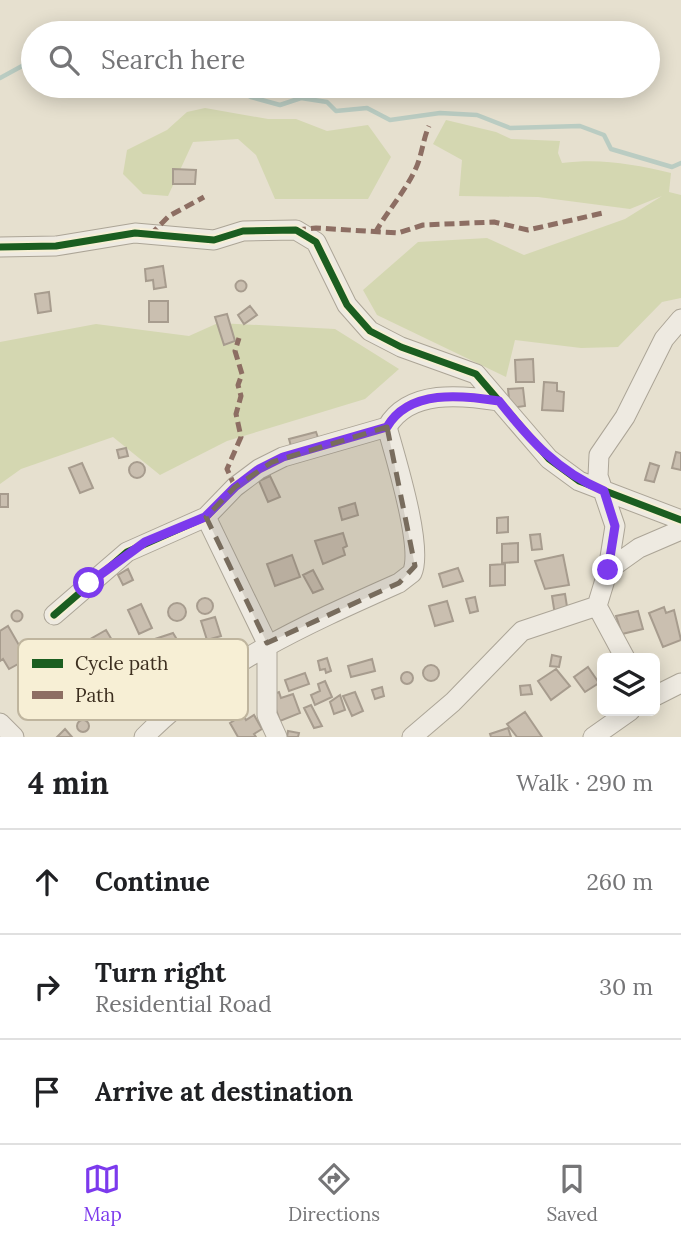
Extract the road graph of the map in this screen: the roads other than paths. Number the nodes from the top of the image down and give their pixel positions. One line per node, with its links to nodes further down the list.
1 (0, 247): 3 (street)
2 (681, 319): 5 (street)
3 (499, 401): 4 (street); 5 (street)
4 (387, 427): 6 (street); 12 (street)
5 (604, 491): 7 (street); 9 (street)
6 (205, 517): 11 (street); 12 (street)
7 (681, 520)
8 (681, 530): 9 (street)
9 (608, 570): 10 (street)
10 (597, 606): 13 (street); 23 (street)
11 (54, 615)
12 (267, 643): 14 (street); 22 (street)
13 (622, 653)
14 (248, 656)
15 (681, 683): 16 (street)
16 (660, 694)
17 (623, 716): 24 (street)
18 (163, 720): 21 (street)
19 (0, 723): 20 (street)
20 (14, 737)
21 (144, 737)
22 (276, 737)
23 (412, 737)
24 (593, 737)

